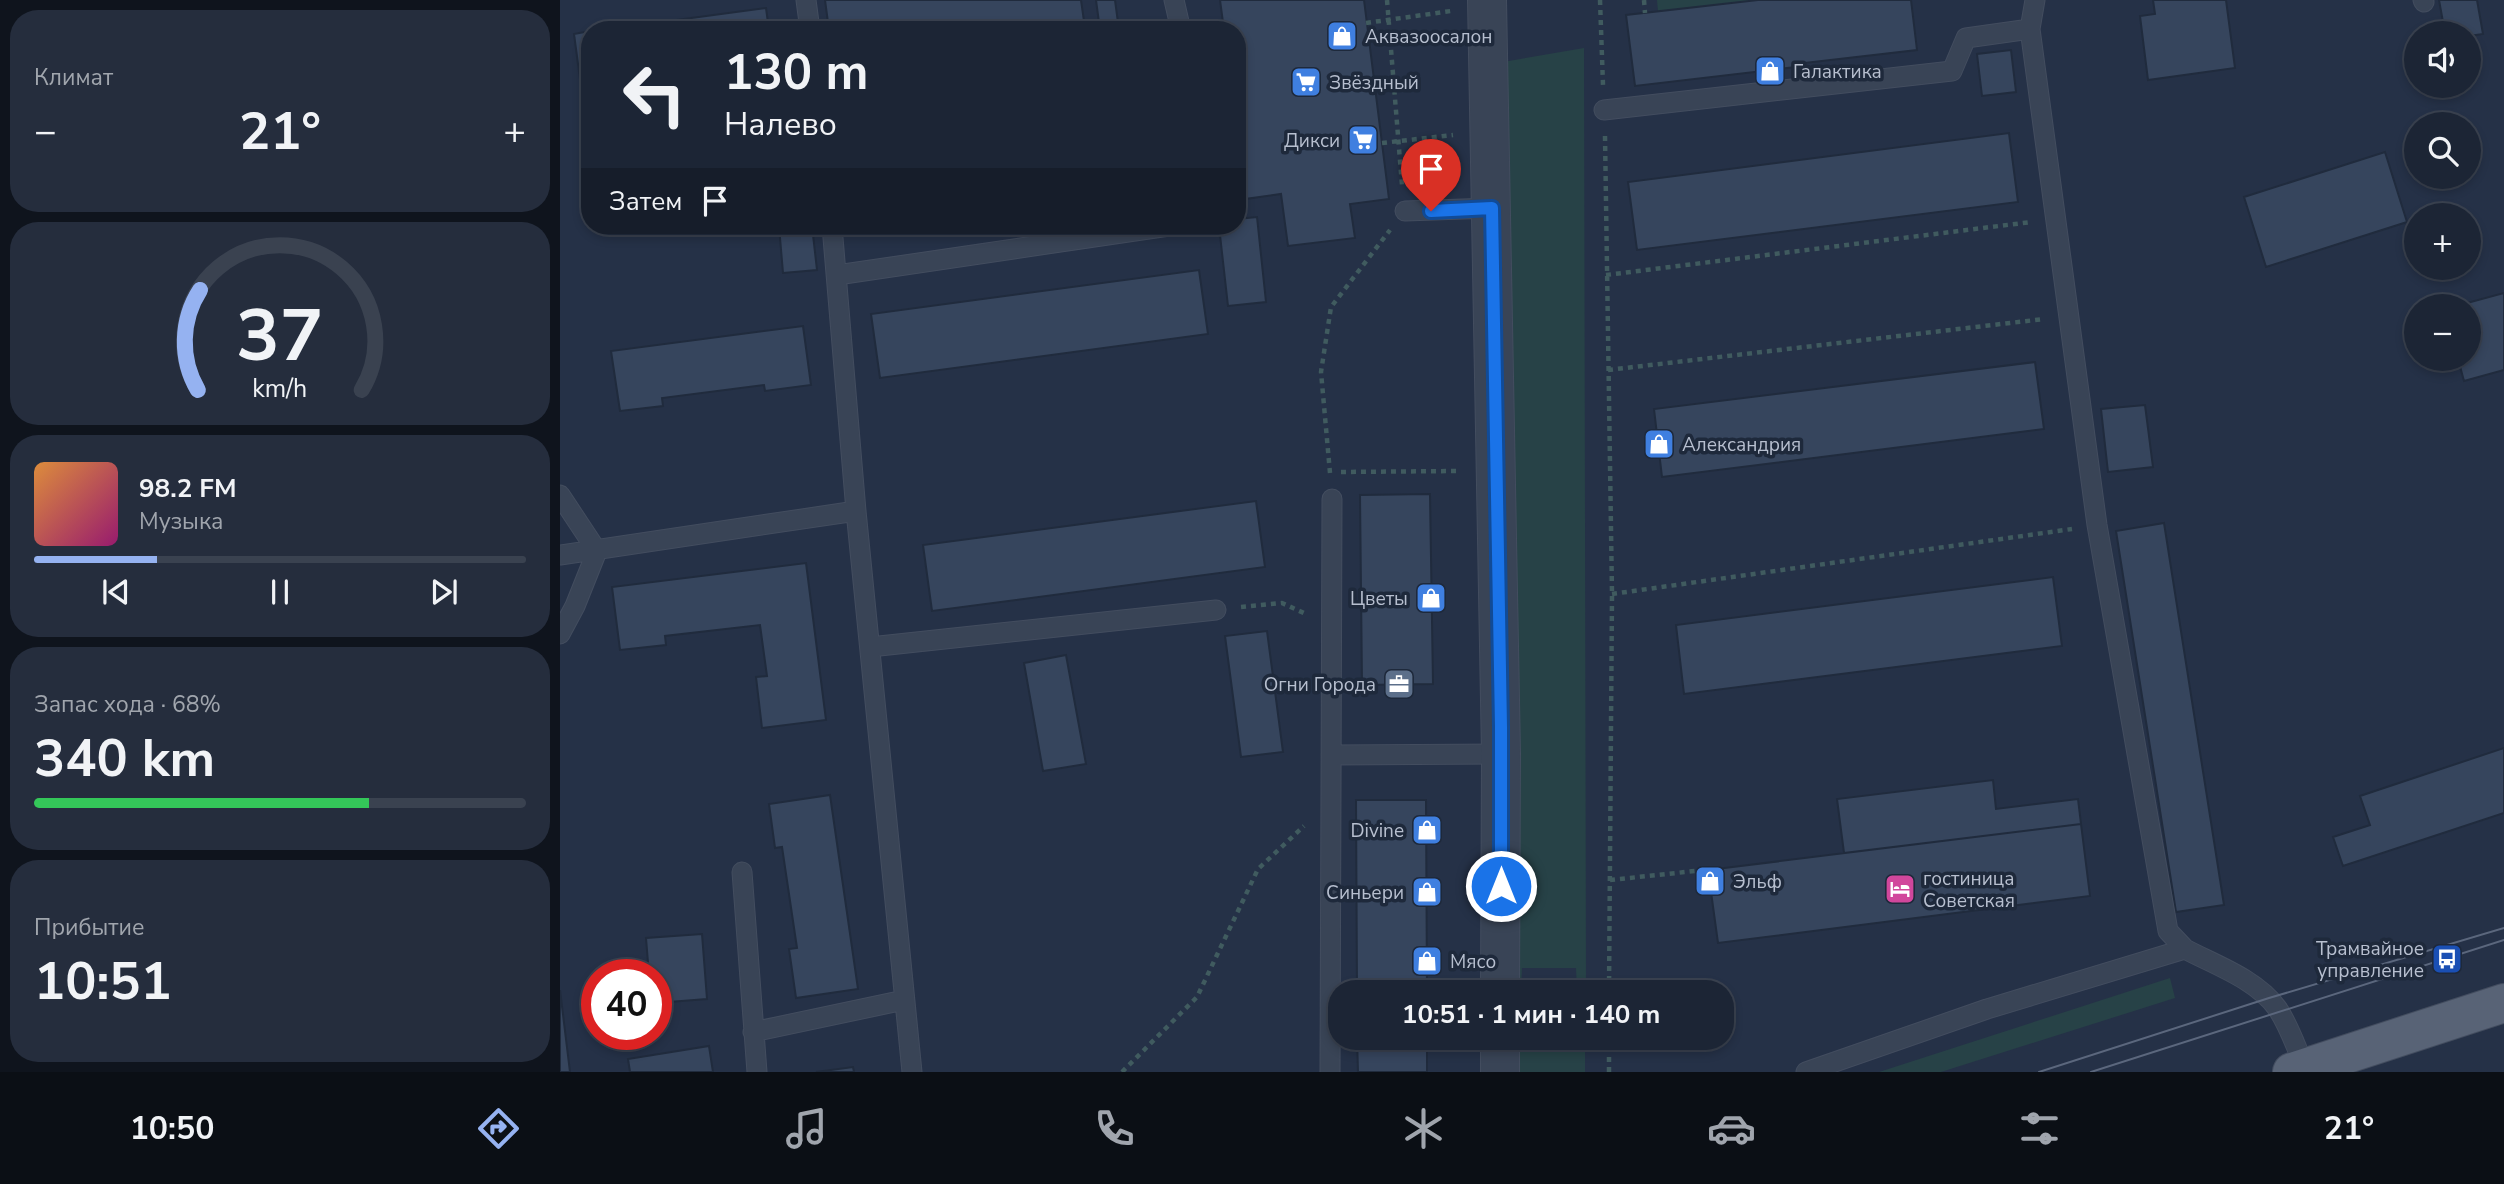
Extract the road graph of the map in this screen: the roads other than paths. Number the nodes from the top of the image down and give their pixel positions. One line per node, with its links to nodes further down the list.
1 (806, 0): 5 (lane)
2 (1174, 0): 6 (lane)
3 (2035, 0): 7 (lane)
4 (1469, 6): 9 (street)
5 (809, 21)
6 (1179, 21)
7 (2030, 29): 8 (lane); 25 (lane)
8 (1604, 110)
9 (1492, 208): 10 (lane); 22 (street)
10 (1405, 211)
11 (833, 235): 13 (lane)
12 (1108, 235): 13 (lane)
13 (837, 275): 16 (lane)
14 (560, 495): 17 (lane)
15 (1332, 499): 23 (lane)
16 (856, 511): 17 (lane); 21 (lane)
17 (597, 551): 18 (lane); 20 (lane)
18 (560, 555)
19 (1216, 610): 21 (lane)
20 (560, 634)
21 (870, 647): 27 (lane)
22 (1501, 754): 23 (lane); 26 (street)
23 (1331, 755): 34 (lane)
24 (742, 872): 29 (lane)
25 (2185, 949): 31 (lane); 36 (lane)
26 (1500, 980)
27 (904, 1000): 29 (lane); 33 (lane)
28 (2504, 1003): 31 (main road)
29 (753, 1032): 32 (lane)
30 (1500, 1050): 35 (street)
31 (2298, 1070)
32 (757, 1072)
33 (912, 1072)
34 (1331, 1072)
35 (1500, 1072)
36 (1806, 1072)

